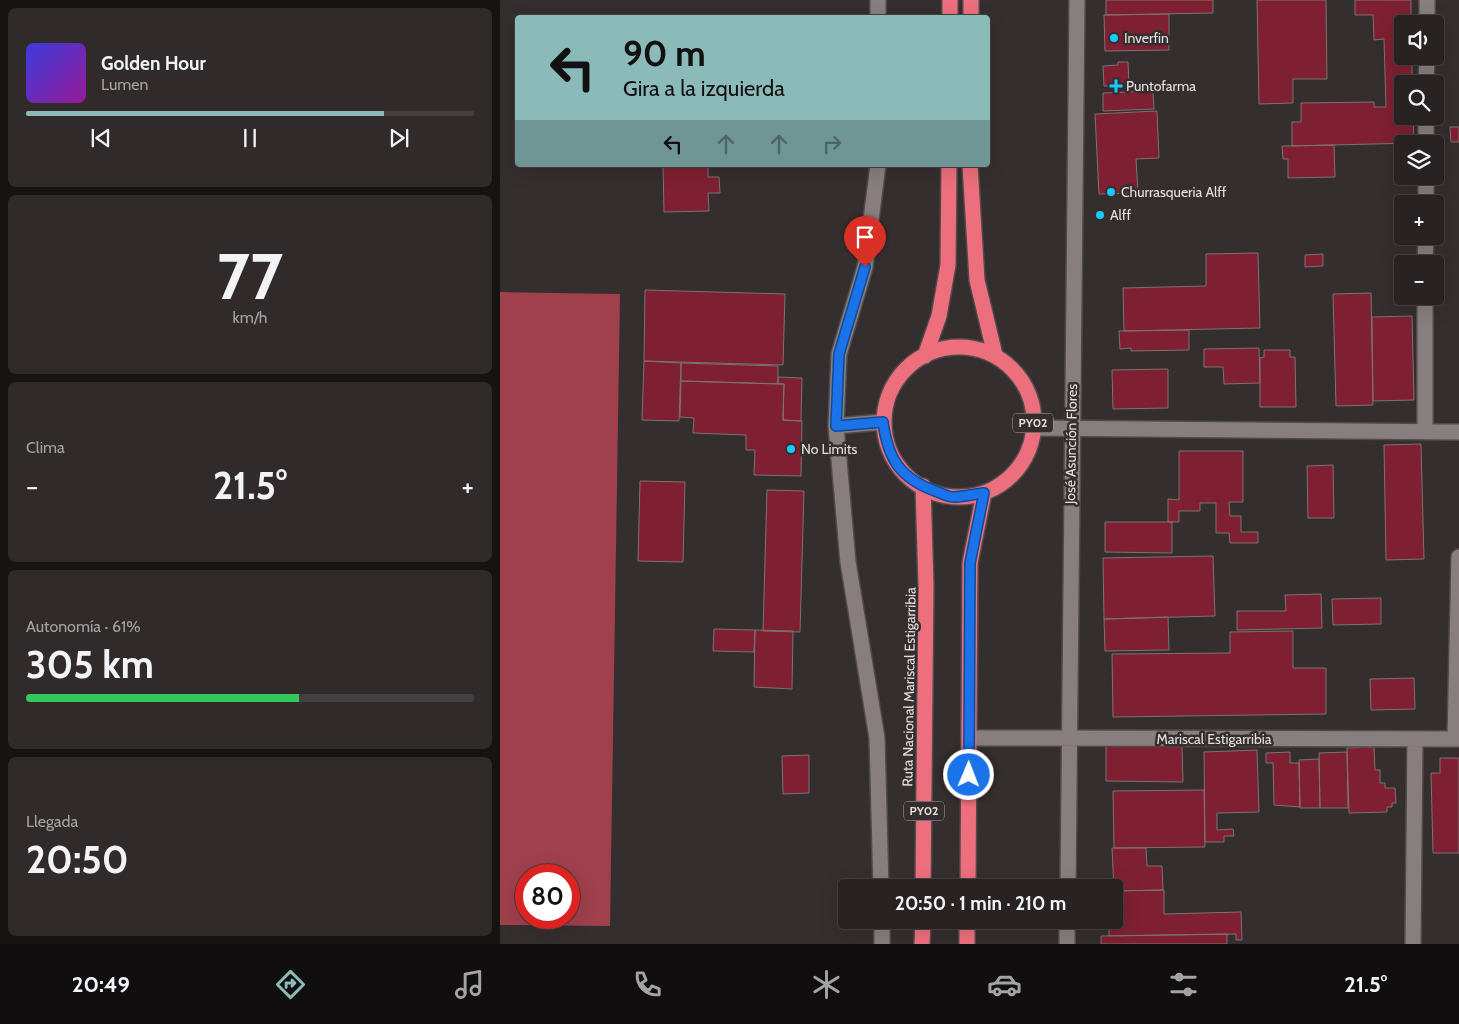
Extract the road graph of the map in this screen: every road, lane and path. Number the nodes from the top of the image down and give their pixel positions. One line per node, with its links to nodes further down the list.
1 (878, 0): 6 (street)
2 (950, 0): 7 (highway)
3 (971, 0): 8 (highway)
4 (1076, 0): 19 (street, José Asunción Flores)
5 (1427, 0): 9 (street)
6 (878, 15)
7 (950, 15)
8 (971, 15)
9 (1427, 15)
10 (878, 167): 17 (street)
11 (949, 167): 15 (highway)
12 (970, 167): 14 (highway)
13 (1425, 305): 20 (street)
14 (995, 355): 15 (highway, PY02); 18 (highway, PY02)
15 (925, 356): 16 (highway, PY02)
16 (883, 422): 17 (street); 22 (highway, PY02)
17 (836, 426): 29 (street)
18 (1034, 428): 19 (street); 23 (highway, PY02)
19 (1072, 428): 20 (street); 26 (street, José Asunción Flores)
20 (1424, 432): 21 (street)
21 (1459, 432)
22 (923, 486): 23 (highway, PY02); 30 (highway, Ruta Nacional Mariscal Estigarribia / PY02)
23 (984, 493): 25 (highway)
24 (1459, 557): 28 (street)
25 (970, 738): 26 (street, Mariscal Estigarribia); 31 (highway)
26 (1068, 739): 27 (street, Mariscal Estigarribia); 32 (street, José Asunción Flores)
27 (1415, 739): 28 (street, Mariscal Estigarribia); 41 (street)
28 (1457, 739)
29 (881, 879)
30 (923, 879)
31 (968, 879)
32 (1068, 879)
33 (882, 929): 37 (street)
34 (923, 929): 38 (highway)
35 (967, 929): 39 (highway)
36 (1067, 929): 40 (street)
37 (882, 944)
38 (922, 944)
39 (967, 944)
40 (1067, 944)
41 (1413, 944)

